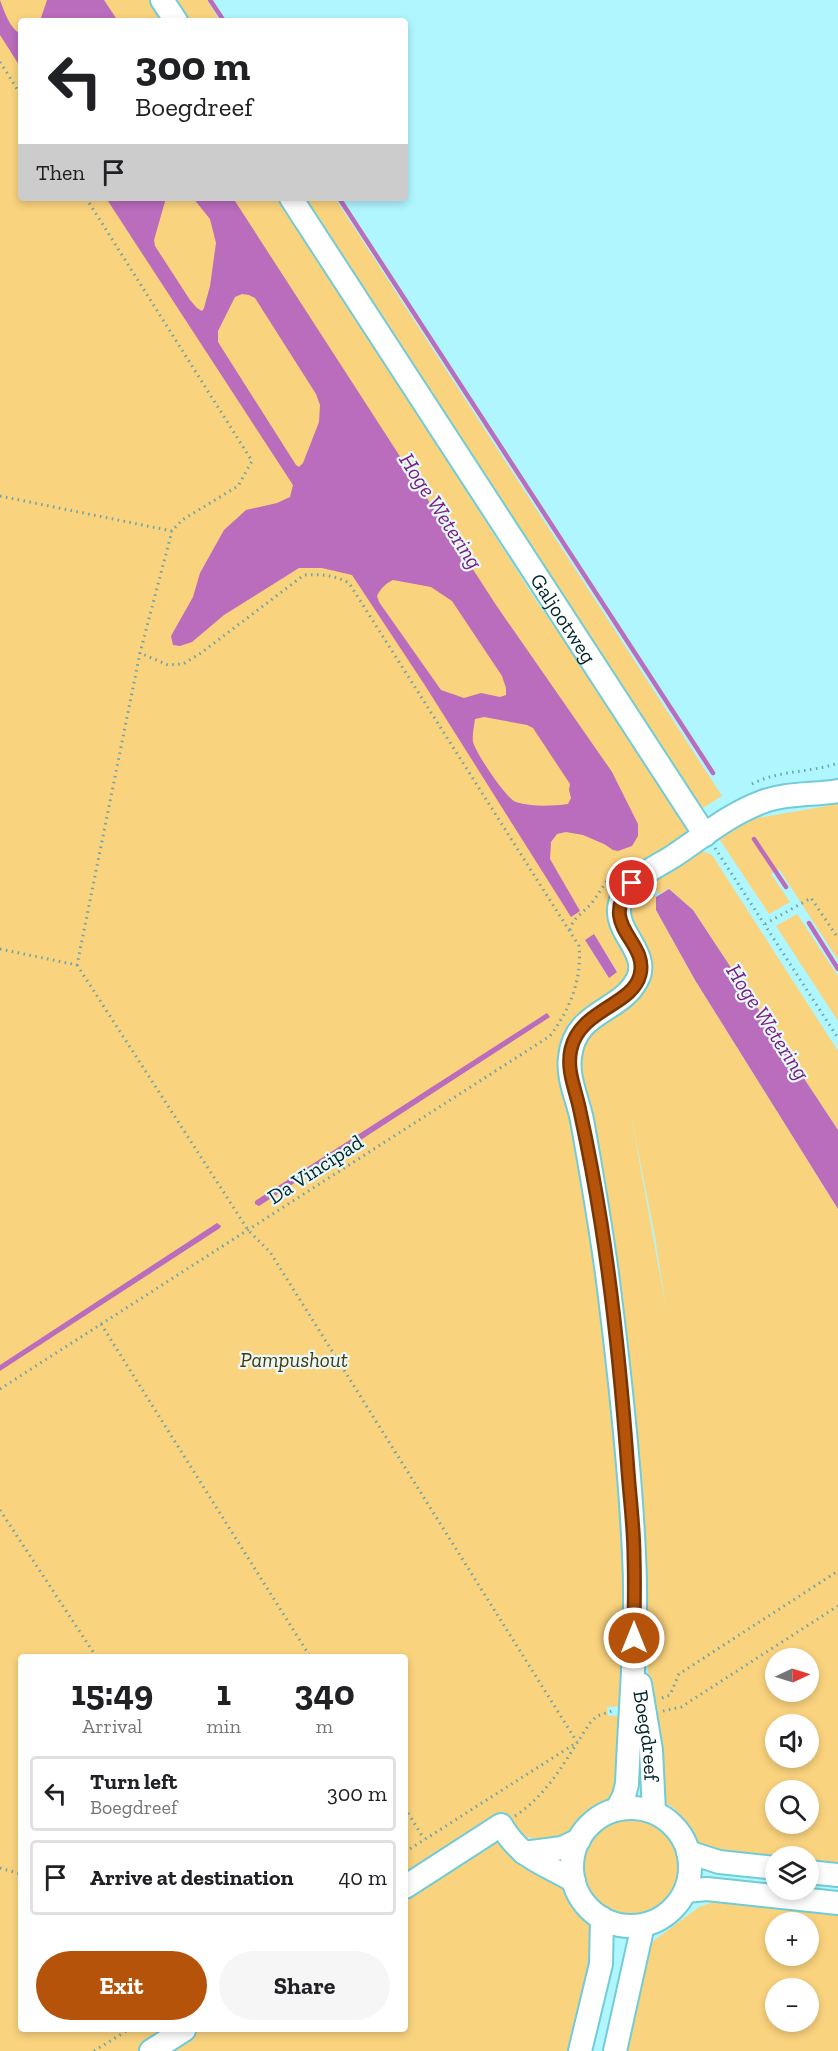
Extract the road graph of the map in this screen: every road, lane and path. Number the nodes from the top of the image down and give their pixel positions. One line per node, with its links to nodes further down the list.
1 (162, 0): 2 (street)
2 (174, 18)
3 (0, 62): 4 (path)
4 (18, 91)
5 (88, 201): 8 (path)
6 (293, 201): 11 (street, Galjootweg)
7 (0, 496): 8 (path)
8 (172, 531): 9 (path)
9 (140, 653): 15 (path); 17 (path, Da Vincipad)
10 (838, 791): 11 (street, Boegdreef)
11 (705, 834): 12 (path); 25 (street, Boegdreef)
12 (765, 924): 13 (path); 16 (path)
13 (838, 938)
14 (0, 949): 15 (path)
15 (77, 965): 17 (path)
16 (838, 1038)
17 (248, 1230): 18 (path, Da Vincipad); 26 (path)
18 (101, 1324): 19 (path, Da Vincipad); 24 (path)
19 (0, 1389)
20 (0, 1510): 23 (path)
21 (838, 1572): 25 (path)
22 (838, 1606): 25 (path)
23 (94, 1654)
24 (307, 1654)
25 (638, 1712): 26 (path); 27 (street, Boegdreef); 28 (street, Boegdreef)
26 (577, 1742): 30 (path); 31 (path)
27 (617, 1809): 28 (street); 32 (street)
28 (654, 1812): 34 (street)
29 (408, 1813): 31 (path)
30 (501, 1825): 35 (street); 42 (street)
31 (424, 1839): 33 (path)
32 (579, 1840): 35 (street); 41 (street)
33 (408, 1849)
34 (688, 1852): 36 (street); 43 (street)
35 (524, 1853): 41 (street)
36 (765, 1867)
37 (0, 1868): 38 (path)
38 (18, 1873)
39 (819, 1873): 40 (street)
40 (838, 1875)
41 (574, 1881): 45 (street)
42 (408, 1885)
43 (685, 1892): 44 (street); 46 (street)
44 (838, 1903)
45 (602, 1918): 46 (street); 51 (street)
46 (642, 1925): 52 (street)
47 (125, 2032): 49 (path)
48 (181, 2032): 50 (street)
49 (94, 2051)
50 (151, 2051)
51 (580, 2051)
52 (615, 2051)

